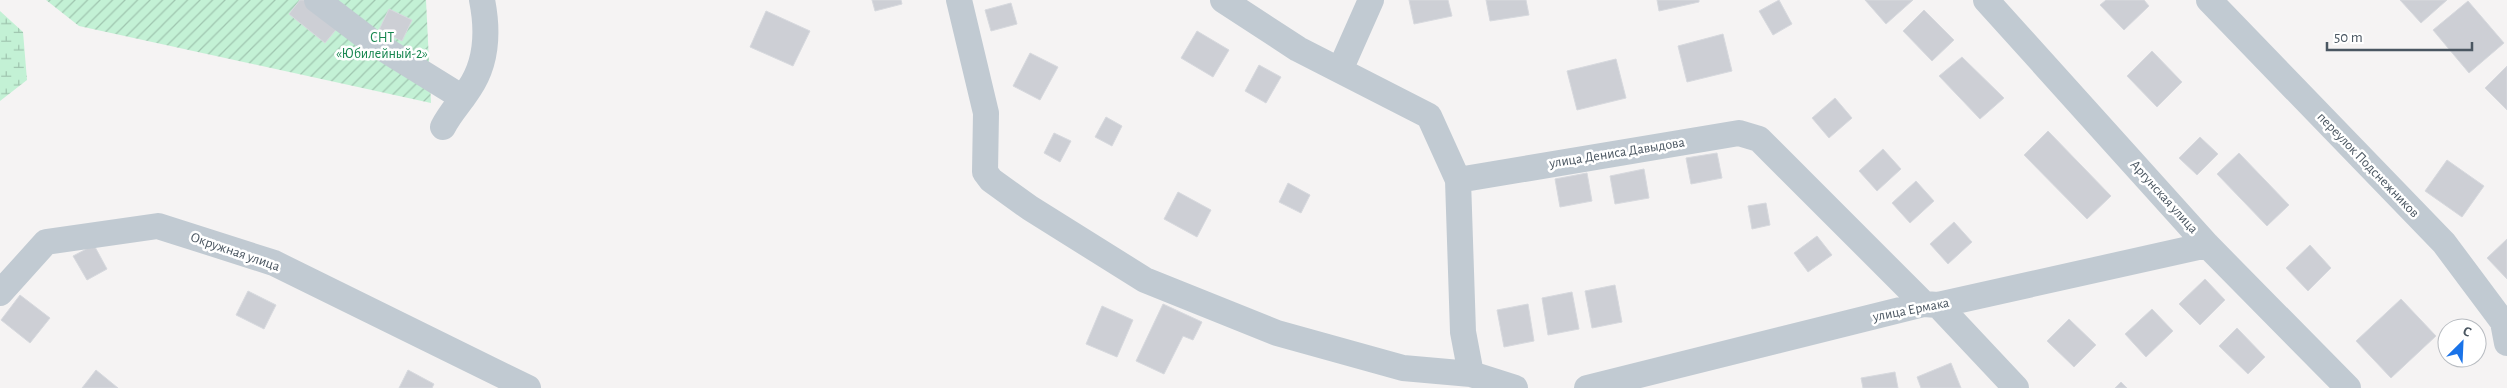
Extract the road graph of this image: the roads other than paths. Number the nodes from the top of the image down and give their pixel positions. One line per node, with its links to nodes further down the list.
1 (317, 0): 9 (street)
2 (482, 0): 9 (street)
3 (959, 0): 16 (street)
4 (1223, 0): 8 (street)
5 (1371, 0): 8 (street)
6 (1986, 0): 12 (street, Аргунская улица)
7 (2209, 0): 15 (street, переулок Подснежников)
8 (1340, 70): 11 (street)
9 (463, 98): 10 (street)
10 (443, 127)
11 (1458, 180): 14 (street, улица Дениса Давыдова); 16 (street)
12 (2207, 245): 14 (street, улица Ермака); 21 (street, Аргунская улица)
13 (0, 293): 17 (street, Окружная улица)
14 (1931, 305): 19 (street, улица Ермака); 20 (street, улица Дениса Давыдова)
15 (2507, 343)
16 (1471, 374): 18 (street)
17 (528, 388)
18 (1515, 388)
19 (1587, 388)
20 (2016, 388)
21 (2348, 388)

